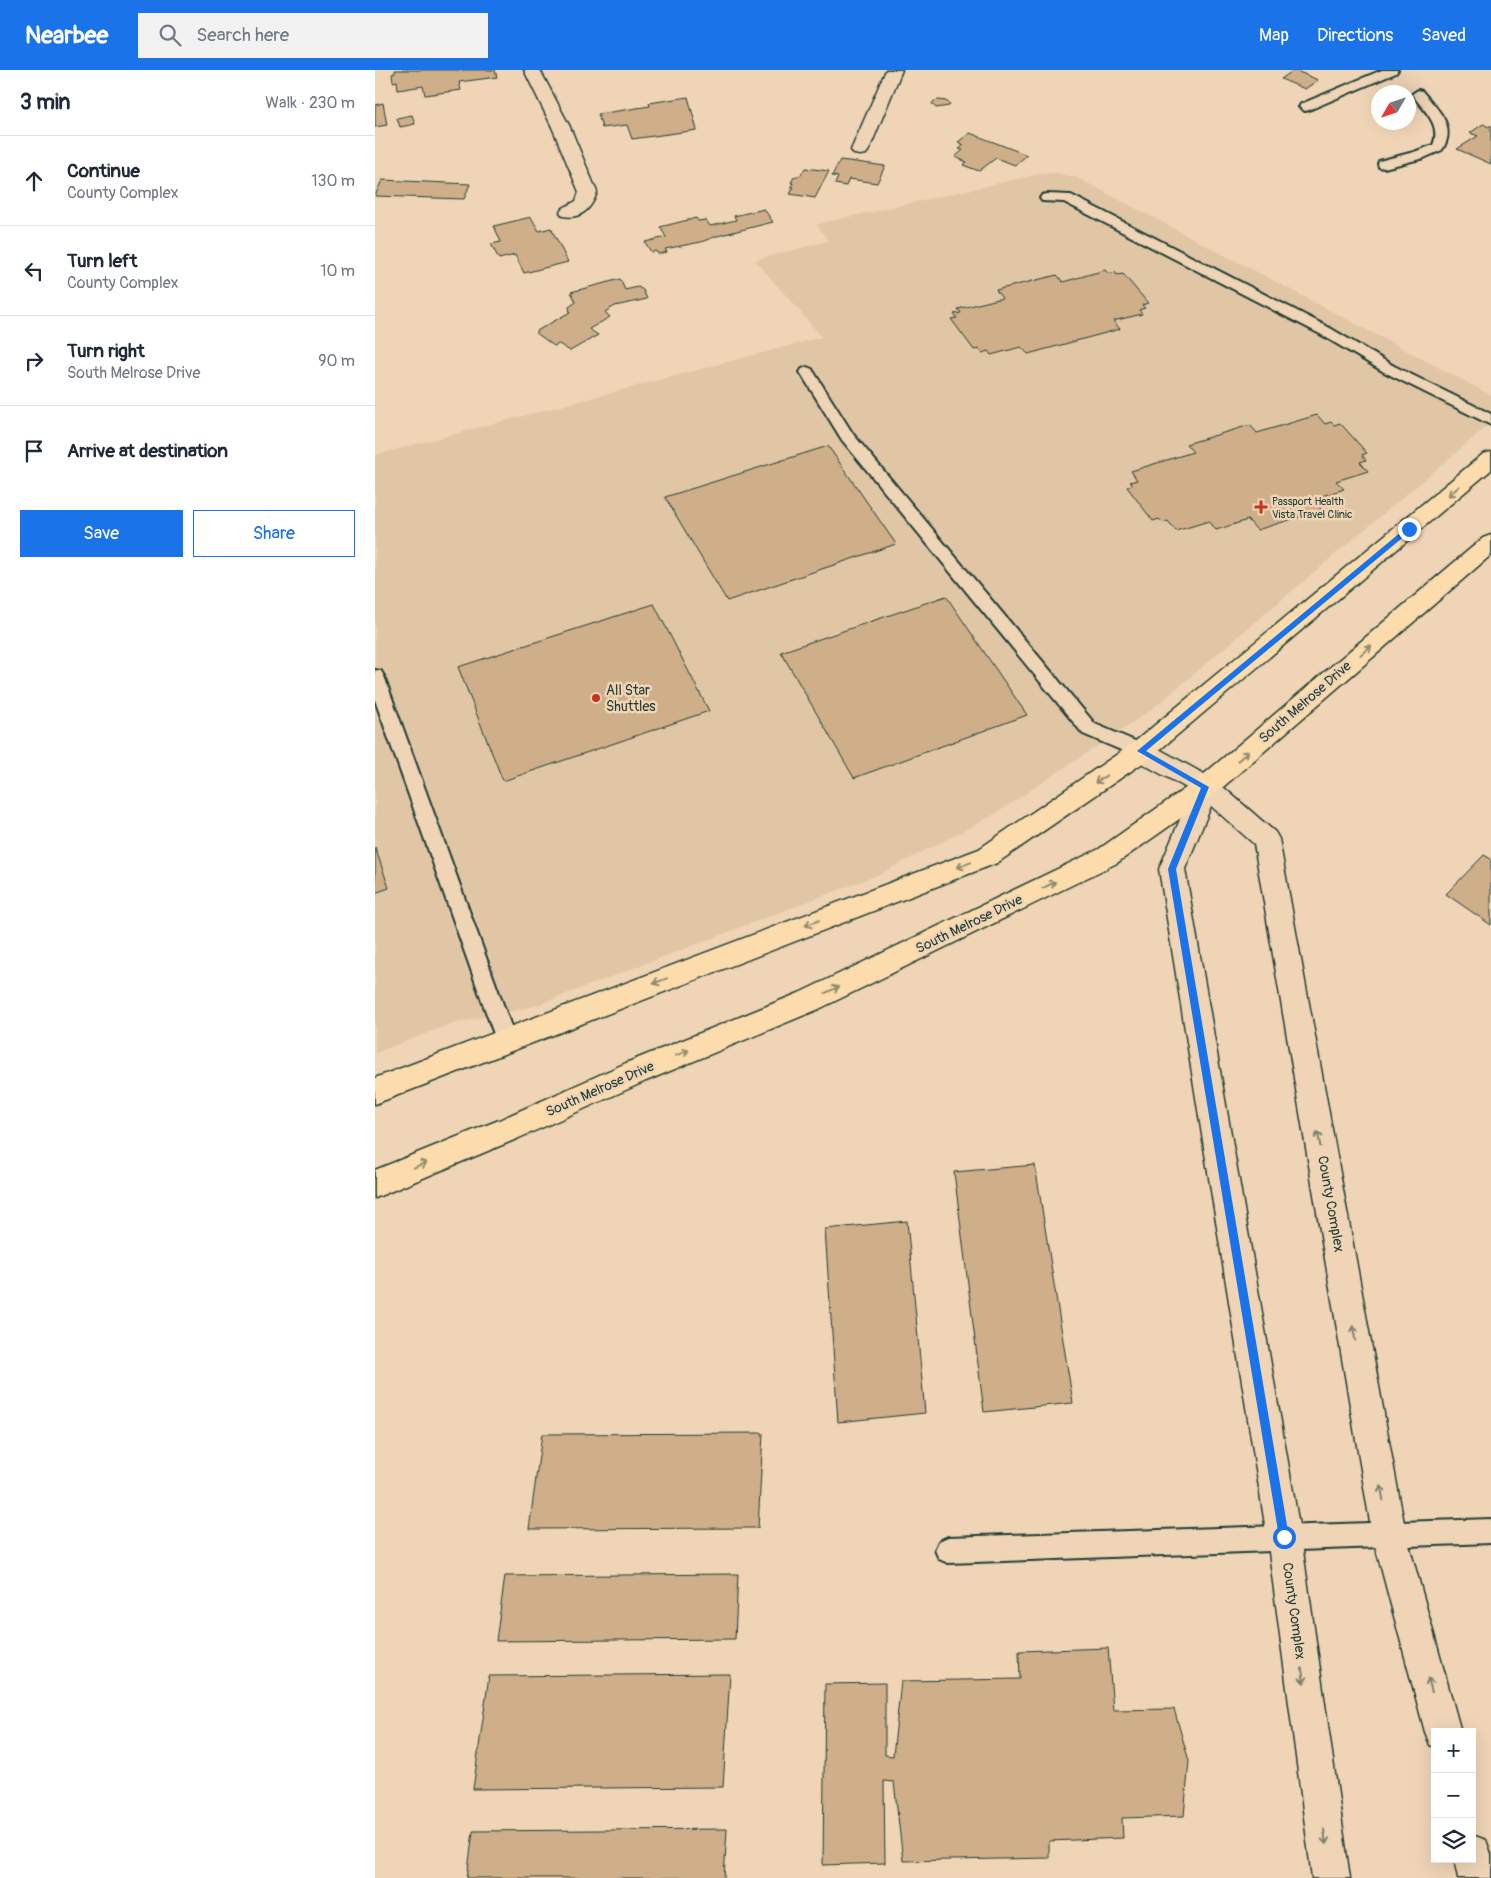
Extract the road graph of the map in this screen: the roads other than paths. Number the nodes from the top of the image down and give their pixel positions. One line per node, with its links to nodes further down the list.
1 (532, 70): 9 (street)
2 (894, 70): 6 (street)
3 (1392, 70): 5 (lane)
4 (1418, 94): 7 (lane)
5 (1305, 107)
6 (860, 150)
7 (1384, 164)
8 (1047, 198): 11 (lane)
9 (569, 212)
10 (807, 372): 15 (lane)
11 (1491, 420)
12 (1491, 459): 15 (main road, one-way to 15)
13 (1491, 543): 16 (main road, South Melrose Drive, one-way to 13)
14 (375, 676): 17 (lane)
15 (1141, 751): 16 (street, County Complex); 17 (main road, one-way to 17)
16 (1206, 787): 19 (main road, South Melrose Drive, one-way to 16); 21 (street, County Complex, one-way to 16); 22 (street, County Complex)
17 (506, 1040): 18 (main road)
18 (375, 1091)
19 (375, 1184)
20 (1491, 1531): 21 (lane)
21 (1389, 1534): 22 (lane); 24 (street, County Complex, one-way to 21)
22 (1284, 1537): 23 (lane); 26 (street, County Complex, one-way to 26)
23 (948, 1550)
24 (1442, 1728)
25 (1474, 1863): 27 (street)
26 (1331, 1878)
27 (1477, 1878)

